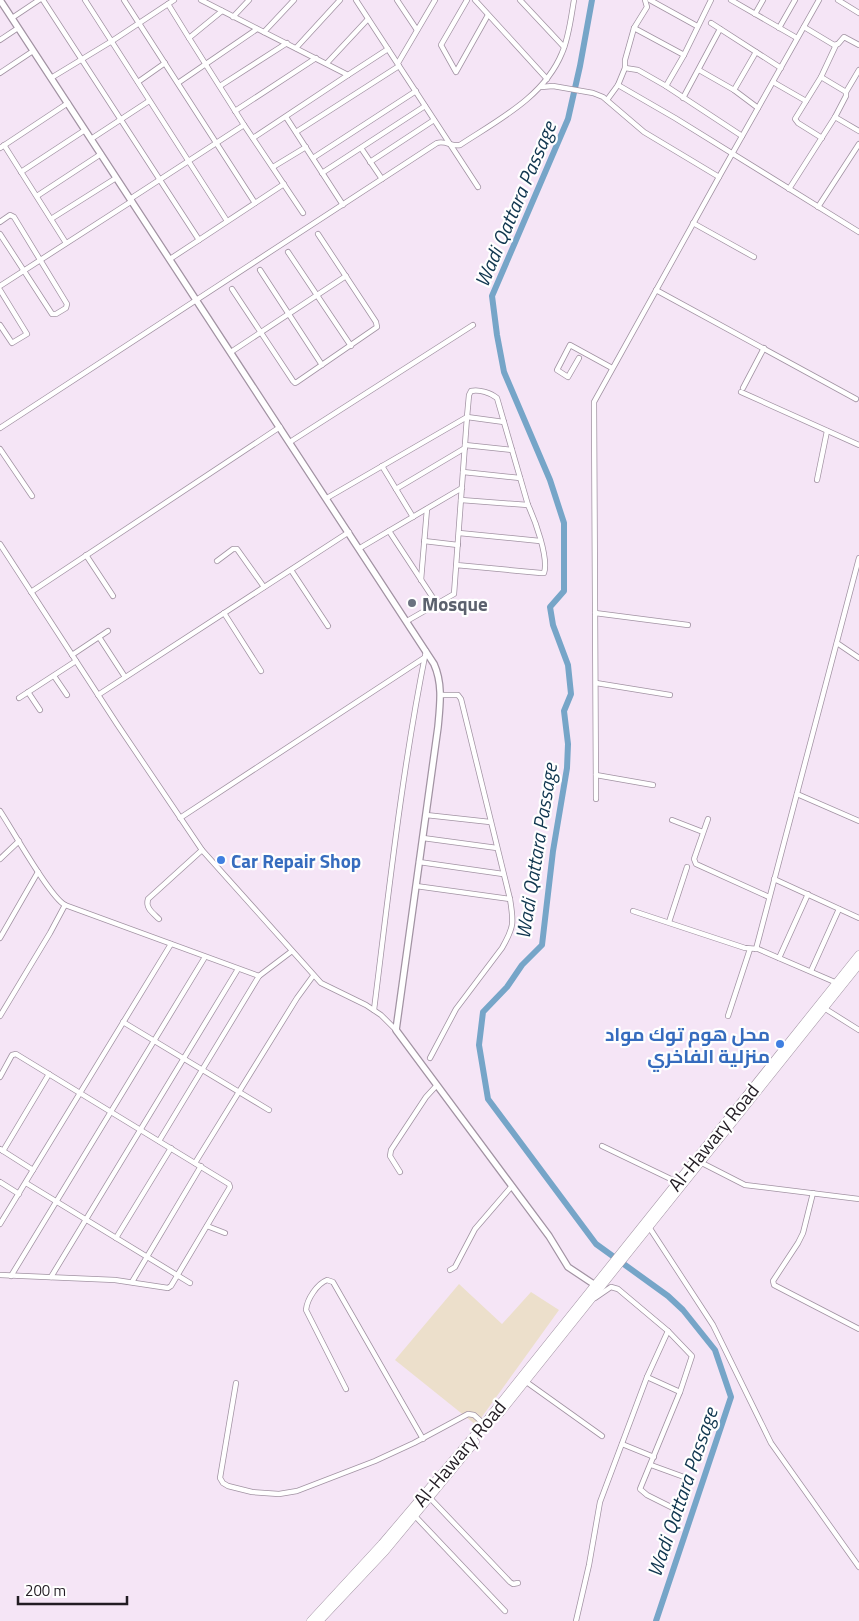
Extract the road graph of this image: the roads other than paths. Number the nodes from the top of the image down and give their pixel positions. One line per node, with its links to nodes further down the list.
1 (39, 0): 35 (street)
2 (43, 0): 62 (street)
3 (85, 0): 51 (street)
4 (124, 0): 37 (street)
5 (174, 0): 28 (street)
6 (202, 0): 30 (street)
7 (249, 0): 34 (street)
8 (294, 0): 47 (street)
9 (340, 0): 56 (street)
10 (356, 0): 29 (street)
11 (363, 0): 29 (street)
12 (397, 0): 46 (street)
13 (435, 0): 46 (street)
14 (467, 0): 33 (street)
15 (474, 0): 33 (street)
16 (520, 0): 55 (street)
17 (568, 0): 27 (street)
18 (645, 0): 43 (street)
19 (650, 0): 39 (street)
20 (711, 0): 39 (street)
21 (732, 0): 32 (street)
22 (763, 0): 32 (street)
23 (796, 0): 44 (street)
24 (838, 0): 31 (street)
25 (817, 1): 40 (street)
26 (2, 3): 35 (street)
27 (573, 3): 55 (street)
28 (168, 4): 37 (street); 48 (street)
29 (360, 6): 36 (street)
30 (222, 11): 34 (street); 48 (street)
31 (859, 13)
32 (755, 14): 44 (street)
33 (488, 15): 75 (street)
34 (233, 17): 42 (street)
35 (12, 18): 41 (street)
36 (368, 19): 57 (street); 64 (street)
37 (139, 22): 51 (street); 63 (street)
38 (710, 23): 45 (street)
39 (697, 26): 60 (street)
40 (804, 27): 49 (street); 53 (street)
41 (18, 28): 50 (street); 58 (street)
42 (257, 28): 47 (street); 65 (street)
43 (634, 28): 60 (street); 67 (street)
44 (779, 28): 49 (street)
45 (720, 29): 59 (street); 69 (street)
46 (417, 30): 66 (street)
47 (264, 32): 52 (street)
48 (189, 38): 65 (street)
49 (798, 38): 68 (street)
50 (0, 40)
51 (112, 41): 62 (street); 77 (street)
52 (287, 43): 56 (street); 82 (street)
53 (836, 45): 54 (street); 73 (street)
54 (859, 45)
55 (564, 47): 75 (street)
56 (296, 48): 61 (street)
57 (388, 49): 66 (street); 72 (street)
58 (33, 51): 71 (street); 74 (street)
59 (756, 52): 68 (street); 86 (street)
60 (684, 55): 85 (street)
61 (316, 58): 64 (street); 96 (street)
62 (81, 60): 74 (street); 99 (street)
63 (165, 63): 77 (street); 79 (street)
64 (327, 63): 72 (street)
65 (206, 64): 79 (street); 82 (street)
66 (398, 64): 87 (street); 104 (street)
67 (625, 68): 81 (street); 85 (street)
68 (781, 68): 78 (street)
69 (699, 70): 86 (street); 89 (street)
70 (859, 70): 76 (street)
71 (0, 73)
72 (348, 75): 97 (street)
73 (821, 76): 88 (street); 91 (street)
74 (51, 78): 93 (street)
75 (549, 78): 83 (street); 84 (street)
76 (853, 79): 80 (street); 88 (street)
77 (138, 82): 92 (street)
78 (773, 82): 91 (street); 95 (street)
79 (178, 83): 109 (street)
80 (859, 83)
81 (618, 85): 90 (street); 116 (street)
82 (220, 86): 96 (street)
83 (541, 86): 84 (street); 110 (street)
84 (553, 86): 90 (street)
85 (666, 86): 89 (street)
86 (734, 90): 95 (street)
87 (416, 91): 94 (street); 117 (street)
88 (846, 92): 98 (street)
89 (683, 98): 105 (street)
90 (607, 100): 123 (street)
91 (806, 100): 107 (street)
92 (150, 101): 99 (street); 118 (street)
93 (68, 103): 102 (street); 112 (street)
94 (425, 106): 100 (street); 114 (street)
95 (758, 108): 105 (street)
96 (235, 110): 101 (street)
97 (286, 116): 104 (street); 106 (street)
98 (835, 117): 103 (street); 107 (street)
99 (120, 120): 108 (street); 126 (street)
100 (434, 120): 110 (street); 119 (street)
101 (244, 125): 106 (street); 109 (street)
102 (85, 130): 108 (street); 121 (street)
103 (859, 131)
104 (296, 132): 113 (street)
105 (742, 136): 116 (street)
106 (253, 138): 120 (street)
107 (822, 138): 129 (street)
108 (91, 139): 115 (street)
109 (216, 143): 118 (street); 132 (street)
110 (449, 144): 125 (street); 128 (street)
111 (859, 144): 134 (street)
112 (2, 147): 121 (street)
113 (306, 147): 117 (street); 120 (street)
114 (361, 148): 119 (street); 122 (street)
115 (101, 154): 124 (street); 130 (street)
116 (732, 154): 123 (street); 129 (street)
117 (313, 158): 122 (street)
118 (188, 161): 126 (street); 138 (street)
119 (370, 162): 125 (street)
120 (273, 167): 127 (street)
121 (21, 172): 130 (street)
122 (322, 172): 133 (street)
123 (719, 177): 139 (street)
124 (116, 178): 131 (street); 136 (street)
125 (382, 179): 133 (street)
126 (160, 180): 131 (street); 143 (street)
127 (284, 184): 132 (street); 135 (street)
128 (478, 187)
129 (789, 189): 134 (street)
130 (37, 196): 136 (street)
131 (131, 200): 144 (street); 147 (street)
132 (255, 203): 138 (street)
133 (343, 205): 157 (street)
134 (818, 207): 140 (street)
135 (303, 213)
136 (51, 219): 144 (street)
137 (0, 222): 148 (street)
138 (227, 222): 143 (street)
139 (693, 223): 146 (street); 155 (street)
140 (859, 232)
141 (0, 234): 149 (street)
142 (318, 234): 151 (street)
143 (199, 240): 147 (street)
144 (66, 243): 148 (street)
145 (288, 252): 156 (street)
146 (754, 257)
147 (170, 259): 157 (street)
148 (39, 260): 149 (street); 149 (street)
149 (24, 270): 152 (street)
150 (260, 270): 158 (street)
151 (346, 276): 156 (street); 162 (street)
152 (0, 286)
153 (232, 289): 161 (street)
154 (0, 290): 159 (street)
155 (656, 290): 163 (street); 167 (street)
156 (317, 295): 158 (street); 162 (street)
157 (197, 300): 164 (street); 174 (street)
158 (289, 314): 161 (street); 166 (street)
159 (0, 325)
160 (473, 325): 176 (street)
161 (261, 332): 164 (street); 166 (street)
162 (351, 346): 166 (street)
163 (764, 348): 170 (street); 175 (street)
164 (231, 352): 173 (street)
165 (579, 358): 168 (street)
166 (322, 365)
167 (612, 368): 168 (street); 212 (street)
168 (568, 377): 169 (street)
169 (565, 383)
170 (856, 399)
171 (467, 417): 172 (street); 172 (street); 178 (street); 181 (street)
172 (504, 422): 180 (street)
173 (280, 427): 176 (street); 201 (street)
174 (0, 428)
175 (827, 431): 177 (street); 184 (street)
176 (290, 442): 188 (street)
177 (859, 445)
178 (465, 447): 180 (street); 182 (street); 186 (street)
179 (0, 449): 187 (street)
180 (512, 450): 183 (street)
181 (382, 466): 186 (street); 188 (street)
182 (463, 472): 183 (street); 185 (street)
183 (520, 478): 190 (street)
184 (817, 480)
185 (462, 488): 189 (street); 191 (street)
186 (396, 489): 192 (street)
187 (32, 496)
188 (326, 498): 194 (street)
189 (461, 500): 190 (street); 195 (street)
190 (528, 505): 197 (street)
191 (427, 509): 192 (street); 196 (street)
192 (413, 517): 193 (street)
193 (389, 531): 200 (street); 206 (street)
194 (349, 532): 200 (street); 205 (street)
195 (459, 533): 197 (street); 199 (street)
196 (424, 541): 199 (street); 206 (street)
197 (540, 541): 204 (street)
198 (0, 544): 208 (street)
199 (458, 545): 204 (street)
200 (360, 548): 213 (street)
201 (86, 555): 208 (street); 209 (street)
202 (859, 558): 218 (street)
203 (216, 561): 207 (street)
204 (456, 565): 210 (street)
205 (291, 570): 207 (street); 215 (street)
206 (421, 580): 210 (street)
207 (264, 587): 211 (street)
208 (31, 592): 220 (street)
209 (113, 596)
210 (437, 604): 213 (street)
211 (224, 613): 224 (street); 226 (street)
212 (596, 613): 214 (street); 227 (street)
213 (407, 621): 219 (street)
214 (688, 625)
215 (328, 626)
216 (108, 631): 217 (street)
217 (99, 637): 220 (street); 226 (street)
218 (837, 643): 222 (street); 237 (street)
219 (426, 650): 221 (street); 231 (street)
220 (72, 654): 223 (street)
221 (424, 658): 241 (street); 283 (street)
222 (859, 658)
223 (76, 661): 225 (street); 229 (street)
224 (261, 671)
225 (54, 676): 228 (street); 230 (street)
226 (125, 677): 229 (street)
227 (596, 683): 232 (street); 235 (street)
228 (28, 692): 233 (street); 234 (street)
229 (98, 694): 241 (street)
230 (67, 695)
231 (441, 695): 240 (street); 244 (street)
232 (670, 695)
233 (19, 698)
234 (40, 710)
235 (596, 775): 236 (street); 238 (street)
236 (653, 785)
237 (797, 794): 245 (street); 256 (street)
238 (596, 799)
239 (0, 811): 248 (street)
240 (426, 815): 244 (street); 247 (street)
241 (180, 818): 250 (street)
242 (708, 819): 246 (street)
243 (672, 820): 246 (street)
244 (490, 822): 249 (street)
245 (859, 822)
246 (703, 832): 259 (street)
247 (423, 838): 249 (street); 252 (street)
248 (19, 841): 251 (street); 254 (street)
249 (497, 848): 255 (street)
250 (202, 850): 265 (street); 270 (street)
251 (0, 859)
252 (419, 862): 255 (street); 257 (street)
253 (687, 867): 266 (street)
254 (38, 872): 261 (street); 267 (street)
255 (503, 874): 260 (street)
256 (774, 879): 258 (street); 259 (street)
257 (416, 886): 260 (street); 289 (street)
258 (808, 894): 262 (street); 273 (street)
259 (770, 897): 269 (street)
260 (510, 900): 292 (street)
261 (65, 905): 268 (street); 281 (street)
262 (839, 909): 264 (street); 276 (street)
263 (634, 911): 266 (street)
264 (859, 918)
265 (159, 919)
266 (669, 922): 269 (street)
267 (0, 938)
268 (171, 944): 272 (street); 287 (street)
269 (753, 949): 273 (street); 285 (street)
270 (292, 951): 277 (street); 278 (street)
271 (859, 955): 279 (highway, Al-Hawary Road)
272 (205, 957): 275 (street); 290 (street)
273 (779, 958): 276 (street)
274 (859, 964): 282 (highway, Al-Hawary Road)
275 (238, 969): 277 (street); 293 (street)
276 (810, 971): 279 (street)
277 (259, 976): 294 (street)
278 (313, 976): 283 (street); 298 (street)
279 (837, 983): 291 (highway, Al-Hawary Road)
280 (0, 1003): 281 (street)
281 (6, 1006): 284 (street)
282 (824, 1008): 288 (street); 291 (highway, Al-Hawary Road)
283 (374, 1010): 289 (street)
284 (0, 1016)
285 (728, 1016)
286 (859, 1020): 288 (street)
287 (123, 1022): 290 (street); 299 (street)
288 (857, 1028)
289 (396, 1030): 297 (street)
290 (153, 1040): 293 (street); 301 (street)
291 (788, 1048): 307 (highway, Al-Hawary Road); 313 (highway, Al-Hawary Road)
292 (430, 1058)
293 (184, 1059): 294 (street); 302 (street)
294 (202, 1070): 298 (street); 303 (street)
295 (50, 1074): 296 (street); 299 (street); 306 (street)
296 (0, 1077)
297 (437, 1085): 311 (street); 315 (street)
298 (239, 1092): 300 (street); 308 (street)
299 (80, 1093): 301 (street); 310 (street)
300 (269, 1110)
301 (110, 1111): 302 (street); 319 (street)
302 (141, 1130): 303 (street); 320 (street)
303 (159, 1141): 305 (street)
304 (602, 1146): 313 (street)
305 (171, 1148): 308 (street); 325 (street)
306 (1, 1150): 310 (street)
307 (700, 1162): 316 (street); 323 (highway, Al-Hawary Road)
308 (195, 1163): 309 (street)
309 (201, 1166): 322 (street); 327 (street)
310 (34, 1170): 314 (street)
311 (400, 1172)
312 (0, 1182): 317 (street)
313 (677, 1182): 326 (highway, Al-Hawary Road)
314 (26, 1183): 317 (street); 319 (street)
315 (512, 1186): 328 (street); 336 (street)
316 (813, 1193): 318 (street); 338 (street)
317 (19, 1194): 321 (street)
318 (859, 1198)
319 (56, 1201): 320 (street); 331 (street)
320 (86, 1220): 325 (street); 332 (street)
321 (0, 1224)
322 (207, 1226): 324 (street); 330 (street)
323 (649, 1227): 326 (highway, Al-Hawary Road); 353 (street)
324 (225, 1234)
325 (116, 1238): 327 (street)
326 (626, 1251): 333 (highway)
327 (147, 1257): 330 (street); 334 (street)
328 (450, 1270)
329 (0, 1275): 331 (street)
330 (177, 1275): 334 (street); 335 (street)
331 (11, 1276): 332 (street)
332 (51, 1277): 334 (street)
333 (603, 1280): 336 (highway, Al-Hawary Road); 337 (highway, Al-Hawary Road)
334 (132, 1282)
335 (190, 1283)
336 (595, 1285): 345 (highway, Al-Hawary Road)
337 (588, 1303): 339 (street); 341 (highway, Al-Hawary Road)
338 (859, 1329)
339 (668, 1330): 340 (street); 344 (street)
340 (647, 1377): 344 (street); 348 (street)
341 (525, 1381): 346 (street); 351 (highway, Al-Hawary Road)
342 (236, 1383): 347 (street)
343 (346, 1389): 347 (street)
344 (680, 1392): 349 (street)
345 (484, 1424): 347 (street); 356 (highway, Al-Hawary Road)
346 (602, 1436)
347 (422, 1439)
348 (622, 1444): 349 (street); 358 (street)
349 (654, 1457): 350 (street)
350 (651, 1465): 350 (street)
351 (430, 1498): 352 (highway, Al-Hawary Road); 354 (street)
352 (415, 1516): 355 (street); 357 (highway, Al-Hawary Road)
353 (859, 1567)
354 (518, 1583)
355 (505, 1611)
356 (311, 1621)
357 (319, 1621)
358 (576, 1621)

